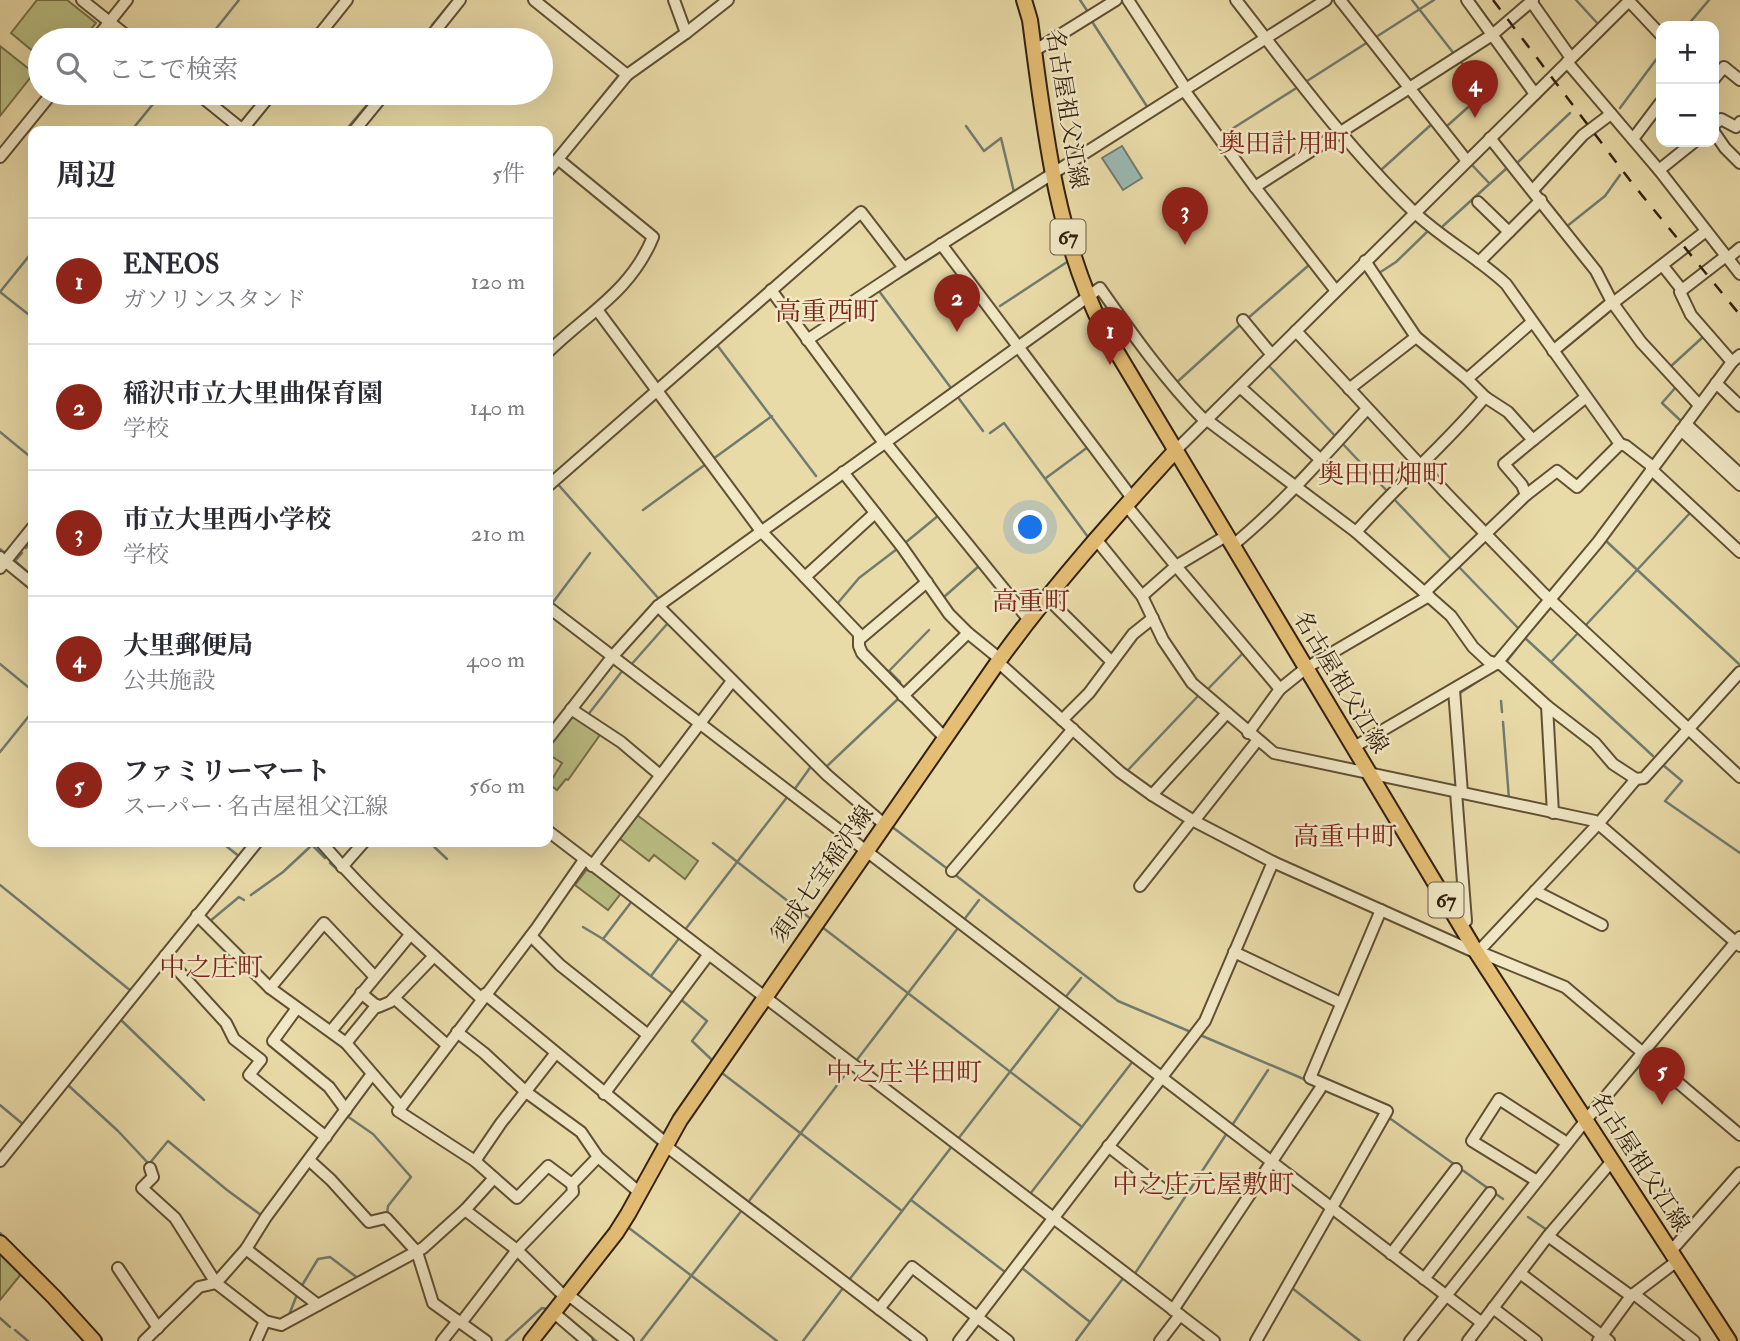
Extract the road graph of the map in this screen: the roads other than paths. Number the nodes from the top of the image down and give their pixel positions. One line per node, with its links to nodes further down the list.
1 (82, 0): 17 (street)
2 (127, 0): 17 (street)
3 (347, 0): 20 (street)
4 (460, 0): 21 (street)
5 (534, 0): 29 (street)
6 (674, 0): 23 (street)
7 (727, 0): 23 (street)
8 (1024, 0): 26 (main road, 名古屋祖父江線 / 67)
9 (1116, 0): 26 (street)
10 (1128, 0): 31 (street)
11 (1236, 0): 25 (street)
12 (1326, 0): 25 (street)
13 (1340, 0): 32 (street)
14 (1467, 0): 24 (street)
15 (1630, 0): 22 (street); 27 (street)
16 (1531, 1): 24 (street); 27 (street)
17 (110, 22): 18 (street); 19 (street)
18 (105, 28)
19 (117, 28)
20 (325, 28)
21 (438, 28)
22 (1656, 29)
23 (686, 33): 29 (street)
24 (1492, 35): 32 (street); 33 (street)
25 (1266, 38): 31 (street); 45 (street)
26 (1034, 51): 56 (main road, 名古屋祖父江線 / 67)
27 (1569, 60): 33 (street); 39 (street)
28 (1719, 73): 30 (street)
29 (627, 75): 51 (street)
30 (1740, 80)
31 (1185, 89): 56 (street); 57 (street)
32 (1410, 89): 45 (street); 52 (street)
33 (1535, 94): 46 (street)
34 (42, 105): 50 (street)
35 (212, 105): 42 (street)
36 (263, 105): 43 (street)
37 (375, 105): 44 (street)
38 (1656, 109): 47 (street)
39 (1611, 114): 47 (street); 58 (street)
40 (1719, 121): 41 (street)
41 (1740, 122)
42 (237, 126)
43 (247, 126)
44 (358, 126)
45 (1341, 133): 57 (street); 61 (street)
46 (1490, 138): 52 (street); 58 (street)
47 (1633, 139): 55 (street)
48 (1719, 139): 53 (street)
49 (1688, 147): 55 (street)
50 (0, 157)
51 (559, 160): 54 (street); 77 (street)
52 (1467, 160): 61 (street)
53 (1740, 163)
54 (553, 166)
55 (1659, 170): 62 (street)
56 (1052, 173): 64 (street); 75 (main road, 名古屋祖父江線 / 67)
57 (1255, 187): 74 (street)
58 (1533, 190): 59 (street)
59 (1541, 200): 63 (street); 76 (street)
60 (1478, 202): 63 (street)
61 (1414, 212): 67 (street); 68 (street)
62 (1706, 230): 66 (street); 69 (street)
63 (1509, 232): 68 (street)
64 (941, 244): 70 (street); 84 (street)
65 (1740, 248): 66 (street)
66 (1727, 257): 71 (street); 73 (street)
67 (1365, 261): 74 (street); 81 (street)
68 (1479, 262): 79 (street)
69 (1663, 266): 73 (street); 76 (street)
70 (904, 268): 72 (street); 82 (street)
71 (1740, 274)
72 (771, 290): 82 (street); 91 (street)
73 (1682, 290): 87 (street)
74 (1336, 291): 80 (street)
75 (1087, 297): 84 (street); 98 (street); 103 (main road, 名古屋祖父江線 / 67)
76 (1613, 302): 85 (street); 95 (street)
77 (598, 311): 83 (street); 91 (street)
78 (1243, 320): 86 (street)
79 (1532, 322): 85 (street); 88 (street)
80 (1296, 331): 86 (street); 92 (street)
81 (1416, 337): 88 (street); 92 (street)
82 (807, 340): 101 (street)
83 (553, 347)
84 (1018, 347): 101 (street); 113 (street)
85 (1553, 351): 94 (street)
86 (1272, 355): 90 (street)
87 (1736, 358): 89 (street)
88 (1467, 379): 93 (street)
89 (1716, 383): 95 (street); 96 (street)
90 (1240, 387): 98 (street); 104 (street)
91 (657, 389): 109 (street); 115 (street)
92 (1349, 390): 97 (street)
93 (1485, 397): 100 (street); 105 (street)
94 (1586, 397): 100 (street); 102 (street)
95 (1699, 405): 99 (street)
96 (1740, 406)
97 (1367, 409): 104 (street); 105 (street)
98 (1206, 420): 103 (street); 111 (street)
99 (1683, 427): 106 (street); 108 (street); 110 (street)
100 (1533, 440): 112 (street)
101 (884, 443): 107 (street); 134 (street)
102 (1620, 444): 106 (street); 112 (street)
103 (1175, 451): 113 (main road, 須成七宝稲沢線); 120 (main road, 名古屋祖父江線 / 67)
104 (1321, 460): 111 (street)
105 (1422, 466): 116 (street); 118 (street)
106 (1652, 468): 121 (street); 130 (street)
107 (844, 472): 114 (street); 115 (street)
108 (1740, 474)
109 (553, 482)
110 (1740, 485)
111 (1297, 486): 116 (street); 120 (street)
112 (1526, 495): 118 (street)
113 (1129, 502): 119 (main road, 須成七宝稲沢線); 123 (street)
114 (875, 513): 124 (street); 126 (street)
115 (761, 531): 124 (street); 131 (street)
116 (1356, 532): 127 (street)
117 (28, 533): 122 (street)
118 (1485, 534): 127 (street); 130 (street)
119 (1096, 538): 128 (street); 129 (main road, 須成七宝稲沢線)
120 (1229, 541): 123 (street); 141 (main road, 名古屋祖父江線 / 67)
121 (1740, 552)
122 (2, 562): 125 (street)
123 (1176, 566): 128 (street); 144 (street)
124 (805, 577): 136 (street)
125 (28, 580)
126 (927, 582): 135 (street); 136 (street)
127 (1427, 594): 140 (street); 141 (street)
128 (1142, 596): 133 (street)
129 (1046, 597): 134 (main road, 須成七宝稲沢線); 139 (street)
130 (1551, 600): 140 (street); 155 (street)
131 (658, 606): 137 (street); 143 (street)
132 (553, 611): 137 (street)
133 (1153, 618): 139 (street); 149 (street)
134 (1029, 620): 138 (main road, 須成七宝稲沢線)
135 (968, 633): 138 (street); 146 (street)
136 (860, 638): 146 (street)
137 (612, 657): 148 (street); 152 (street)
138 (999, 660): 150 (street); 158 (main road, 須成七宝稲沢線)
139 (1112, 662): 150 (street)
140 (1496, 664): 145 (street); 147 (street)
141 (1306, 668): 144 (street); 159 (main road, 名古屋祖父江線 / 67)
142 (1740, 672): 155 (street)
143 (732, 681): 152 (street); 169 (street)
144 (1280, 689): 157 (street)
145 (1454, 690): 159 (street); 164 (street)
146 (903, 696): 158 (street)
147 (1547, 706): 163 (street); 166 (street)
148 (571, 709): 153 (street); 161 (street)
149 (1227, 713): 157 (street); 165 (street)
150 (1062, 720): 154 (street)
151 (553, 723): 153 (street)
152 (699, 724): 161 (street); 174 (street)
153 (558, 727): 156 (street)
154 (1073, 729): 165 (street); 178 (street)
155 (1689, 729): 162 (street); 163 (street)
156 (553, 733)
157 (1252, 737): 160 (street); 167 (street)
158 (945, 738): 169 (main road, 須成七宝稲沢線)
159 (1354, 747): 160 (main road, 名古屋祖父江線 / 67)
160 (1371, 774): 164 (street); 183 (main road, 名古屋祖父江線 / 67)
161 (660, 775): 176 (street)
162 (1740, 777)
163 (1636, 779): 168 (street)
164 (1459, 792): 166 (street); 183 (street)
165 (1152, 795): 167 (street)
166 (1553, 813): 168 (street)
167 (1193, 821): 175 (street); 179 (street)
168 (1598, 824): 180 (street); 187 (street)
169 (885, 825): 174 (main road, 須成七宝稲沢線)
170 (553, 835): 176 (street)
171 (253, 847): 182 (street)
172 (325, 847): 177 (street)
173 (359, 847): 177 (street)
174 (867, 850): 197 (main road, 須成七宝稲沢線); 210 (street)
175 (1273, 862): 181 (street); 188 (street)
176 (588, 863): 186 (street); 190 (street)
177 (342, 867): 185 (street)
178 (952, 872)
179 (1140, 886)
180 (1535, 891): 184 (street); 189 (street)
181 (1381, 910): 189 (street); 199 (street)
182 (197, 915): 191 (street); 194 (street)
183 (1460, 925): 189 (main road, 名古屋祖父江線 / 67)
184 (1602, 925)
185 (410, 935): 192 (street); 193 (street)
186 (531, 936): 196 (street); 204 (street)
187 (1739, 942): 207 (street)
188 (1234, 952): 199 (street); 210 (street)
189 (1478, 953): 207 (street); 216 (main road, 名古屋祖父江線 / 67)
190 (709, 954): 197 (street); 204 (street)
191 (165, 956): 218 (street); 224 (street)
192 (434, 956): 196 (street); 198 (street)
193 (374, 976): 194 (street); 195 (street)
194 (270, 988): 201 (street)
195 (361, 993): 200 (street); 202 (street)
196 (484, 996): 203 (street); 208 (street)
197 (765, 996): 220 (main road, 須成七宝稲沢線); 239 (street)
198 (394, 998): 200 (street); 206 (street)
199 (1341, 1003): 237 (street)
200 (377, 1005): 205 (street)
201 (297, 1008): 202 (street); 215 (street)
202 (331, 1031): 205 (street)
203 (457, 1032): 206 (street); 212 (street)
204 (648, 1035): 213 (street)
205 (346, 1043): 209 (street)
206 (447, 1045): 214 (street)
207 (1643, 1053): 216 (street); 217 (street)
208 (555, 1054): 212 (street); 213 (street)
209 (372, 1074): 214 (street); 215 (street)
210 (1162, 1077): 221 (street); 227 (street)
211 (1320, 1090): 227 (street)
212 (526, 1092): 222 (street); 225 (street)
213 (604, 1094): 220 (street)
214 (401, 1107): 225 (street)
215 (346, 1110): 218 (street)
216 (1586, 1120): 219 (street); 226 (main road, 名古屋祖父江線 / 67)
217 (1740, 1135)
218 (326, 1137): 223 (street)
219 (1567, 1143): 232 (street); 232 (street)
220 (666, 1145): 234 (main road, 須成七宝稲沢線); 256 (street)
221 (1108, 1146): 235 (street); 239 (street)
222 (598, 1157): 233 (street); 234 (street)
223 (309, 1160): 242 (street); 244 (street)
224 (0, 1161)
225 (475, 1161): 231 (street)
226 (1612, 1161): 240 (street); 246 (main road, 名古屋祖父江線 / 67)
227 (1272, 1162): 237 (street); 258 (street)
228 (150, 1168): 250 (street)
229 (1456, 1169): 245 (street)
230 (1740, 1172): 246 (street)
231 (494, 1178): 233 (street); 238 (street)
232 (1537, 1181): 252 (street)
233 (572, 1184): 243 (street)
234 (640, 1193): 251 (main road, 須成七宝稲沢線)
235 (1168, 1193)
236 (1490, 1193): 249 (street)
237 (1331, 1208): 245 (street); 278 (street)
238 (465, 1210): 243 (street); 244 (street)
239 (1053, 1218): 258 (street); 259 (street)
240 (1548, 1236): 248 (street); 253 (street)
241 (0, 1243): 265 (main road)
242 (246, 1249): 250 (street); 254 (street)
243 (517, 1250): 251 (street); 261 (street)
244 (417, 1252): 254 (street); 261 (street)
245 (1391, 1254): 249 (street)
246 (1674, 1256): 253 (street); 283 (main road, 名古屋祖父江線 / 67)
247 (118, 1268): 263 (street)
248 (1520, 1273): 255 (street); 264 (street)
249 (1424, 1279): 252 (street)
250 (216, 1283): 260 (street); 263 (street)
251 (566, 1295): 257 (main road, 須成七宝稲沢線); 272 (street)
252 (1446, 1296): 262 (street); 279 (street)
253 (1633, 1296): 264 (street); 282 (street)
254 (318, 1305): 260 (street)
255 (1493, 1308): 262 (street); 281 (street)
256 (879, 1309): 259 (street); 273 (street)
257 (552, 1312): 270 (main road, 須成七宝稲沢線); 271 (street)
258 (1176, 1312): 276 (street); 277 (street)
259 (978, 1317): 274 (street); 275 (street)
260 (265, 1321): 267 (street)
261 (460, 1322): 268 (street); 269 (street)
262 (1482, 1323): 280 (street)
263 (158, 1328): 266 (street)
264 (1603, 1339)
265 (94, 1341)
266 (144, 1341)
267 (256, 1341)
268 (442, 1341)
269 (486, 1341)
270 (531, 1341)
271 (587, 1341)
272 (628, 1341)
273 (921, 1341)
274 (960, 1341)
275 (1008, 1341)
276 (1160, 1341)
277 (1214, 1341)
278 (1256, 1341)
279 (1410, 1341)
280 (1468, 1341)
281 (1536, 1341)
282 (1694, 1341)
283 (1729, 1341)

